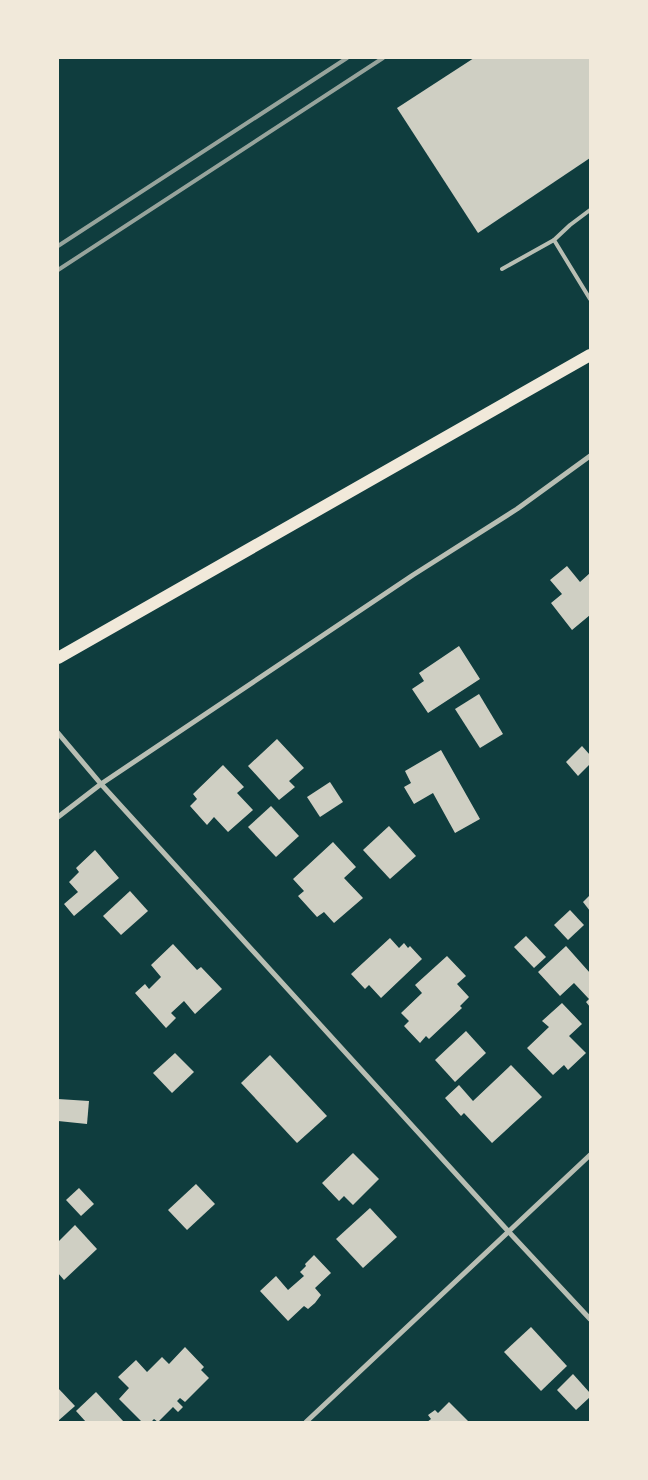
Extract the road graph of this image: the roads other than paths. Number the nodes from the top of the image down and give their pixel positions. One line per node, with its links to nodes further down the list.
1 (590, 210): 2 (lane)
2 (554, 240): 3 (lane); 4 (lane)
3 (502, 269)
4 (590, 299)
5 (590, 355): 7 (main road)
6 (590, 456): 9 (street)
7 (58, 658)
8 (58, 733): 9 (street)
9 (101, 784): 10 (street); 12 (street)
10 (58, 817)
11 (590, 1155): 12 (street)
12 (508, 1231): 13 (street); 14 (street)
13 (590, 1319)
14 (306, 1422)

